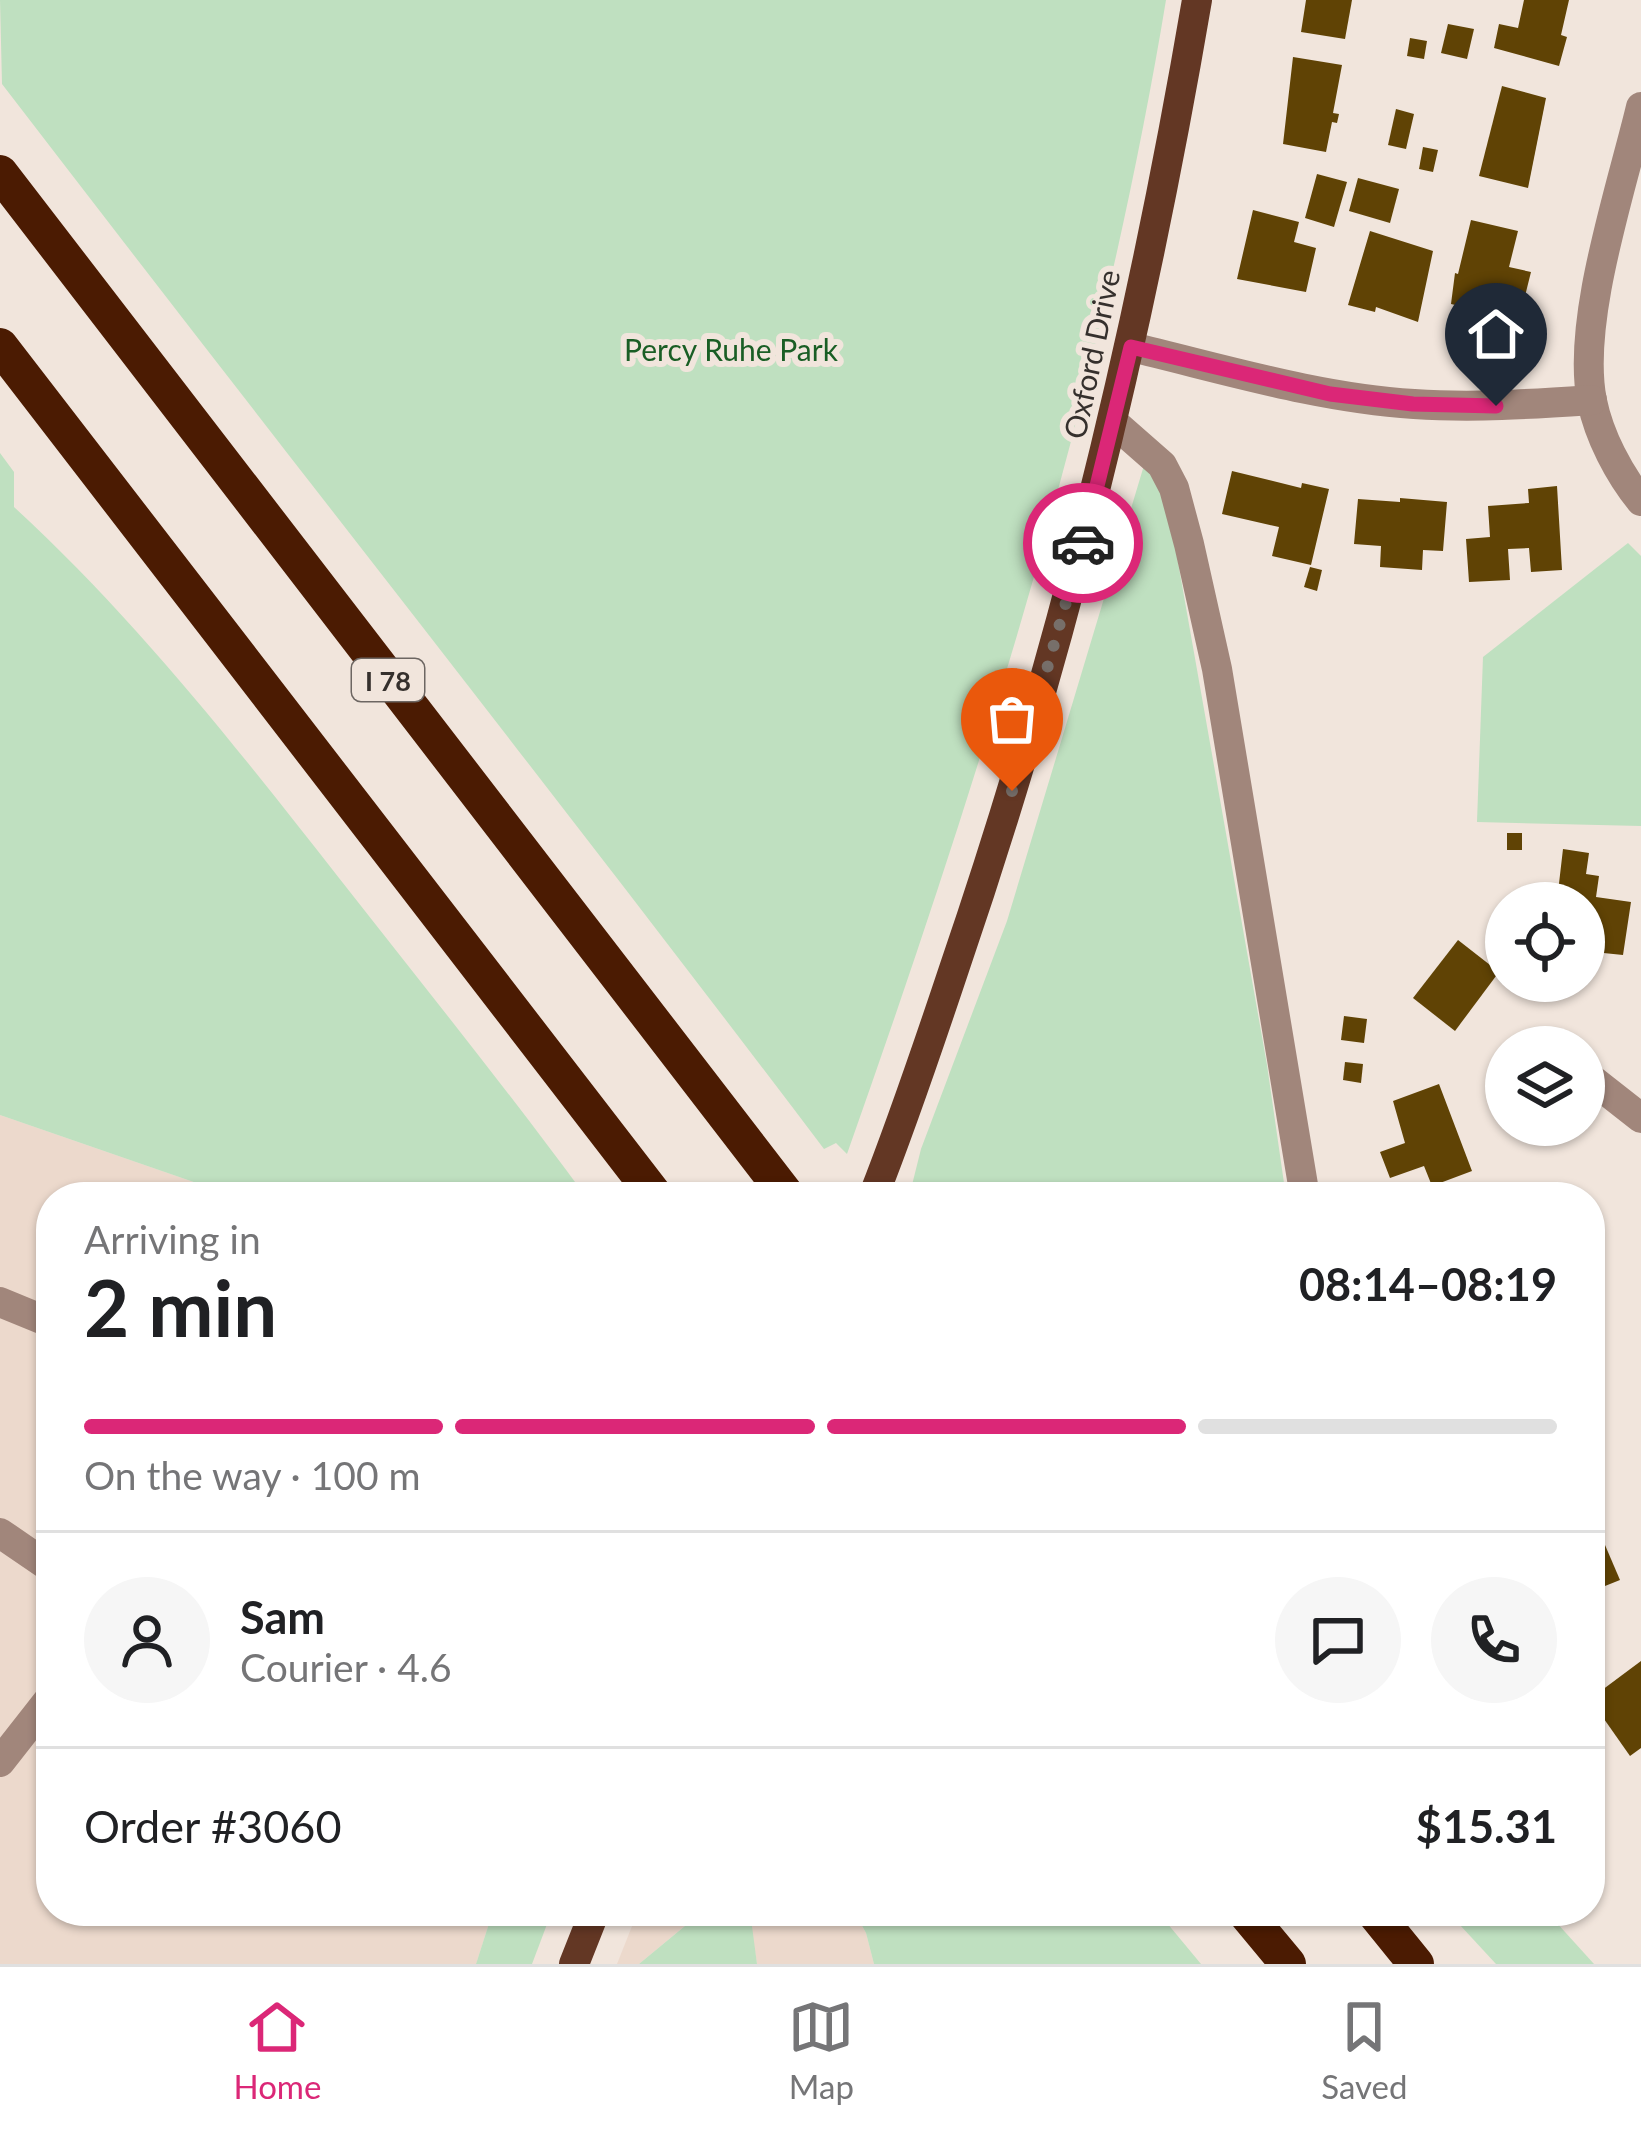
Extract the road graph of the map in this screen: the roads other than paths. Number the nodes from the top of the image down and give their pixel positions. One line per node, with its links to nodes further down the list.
1 (1197, 0): 5 (main road, Oxford Drive)
2 (1641, 107): 6 (street)
3 (0, 173): 12 (highway, I 78)
4 (0, 346): 11 (highway)
5 (1131, 347): 6 (street); 7 (main road, Oxford Drive)
6 (1592, 400): 8 (street)
7 (1113, 422): 13 (main road, Oxford Drive); 14 (street)
8 (1641, 501)
9 (1605, 1090): 10 (street)
10 (1641, 1118)
11 (644, 1182)
12 (776, 1182)
13 (878, 1182)
14 (1303, 1182)
15 (0, 1302): 16 (street)
16 (36, 1317)
17 (0, 1533): 18 (street)
18 (36, 1558)
19 (36, 1716): 20 (street)
20 (0, 1762)
21 (589, 1926): 24 (main road)
22 (1256, 1926): 25 (highway)
23 (1385, 1926): 26 (highway)
24 (574, 1964)
25 (1288, 1964)
26 (1417, 1964)

